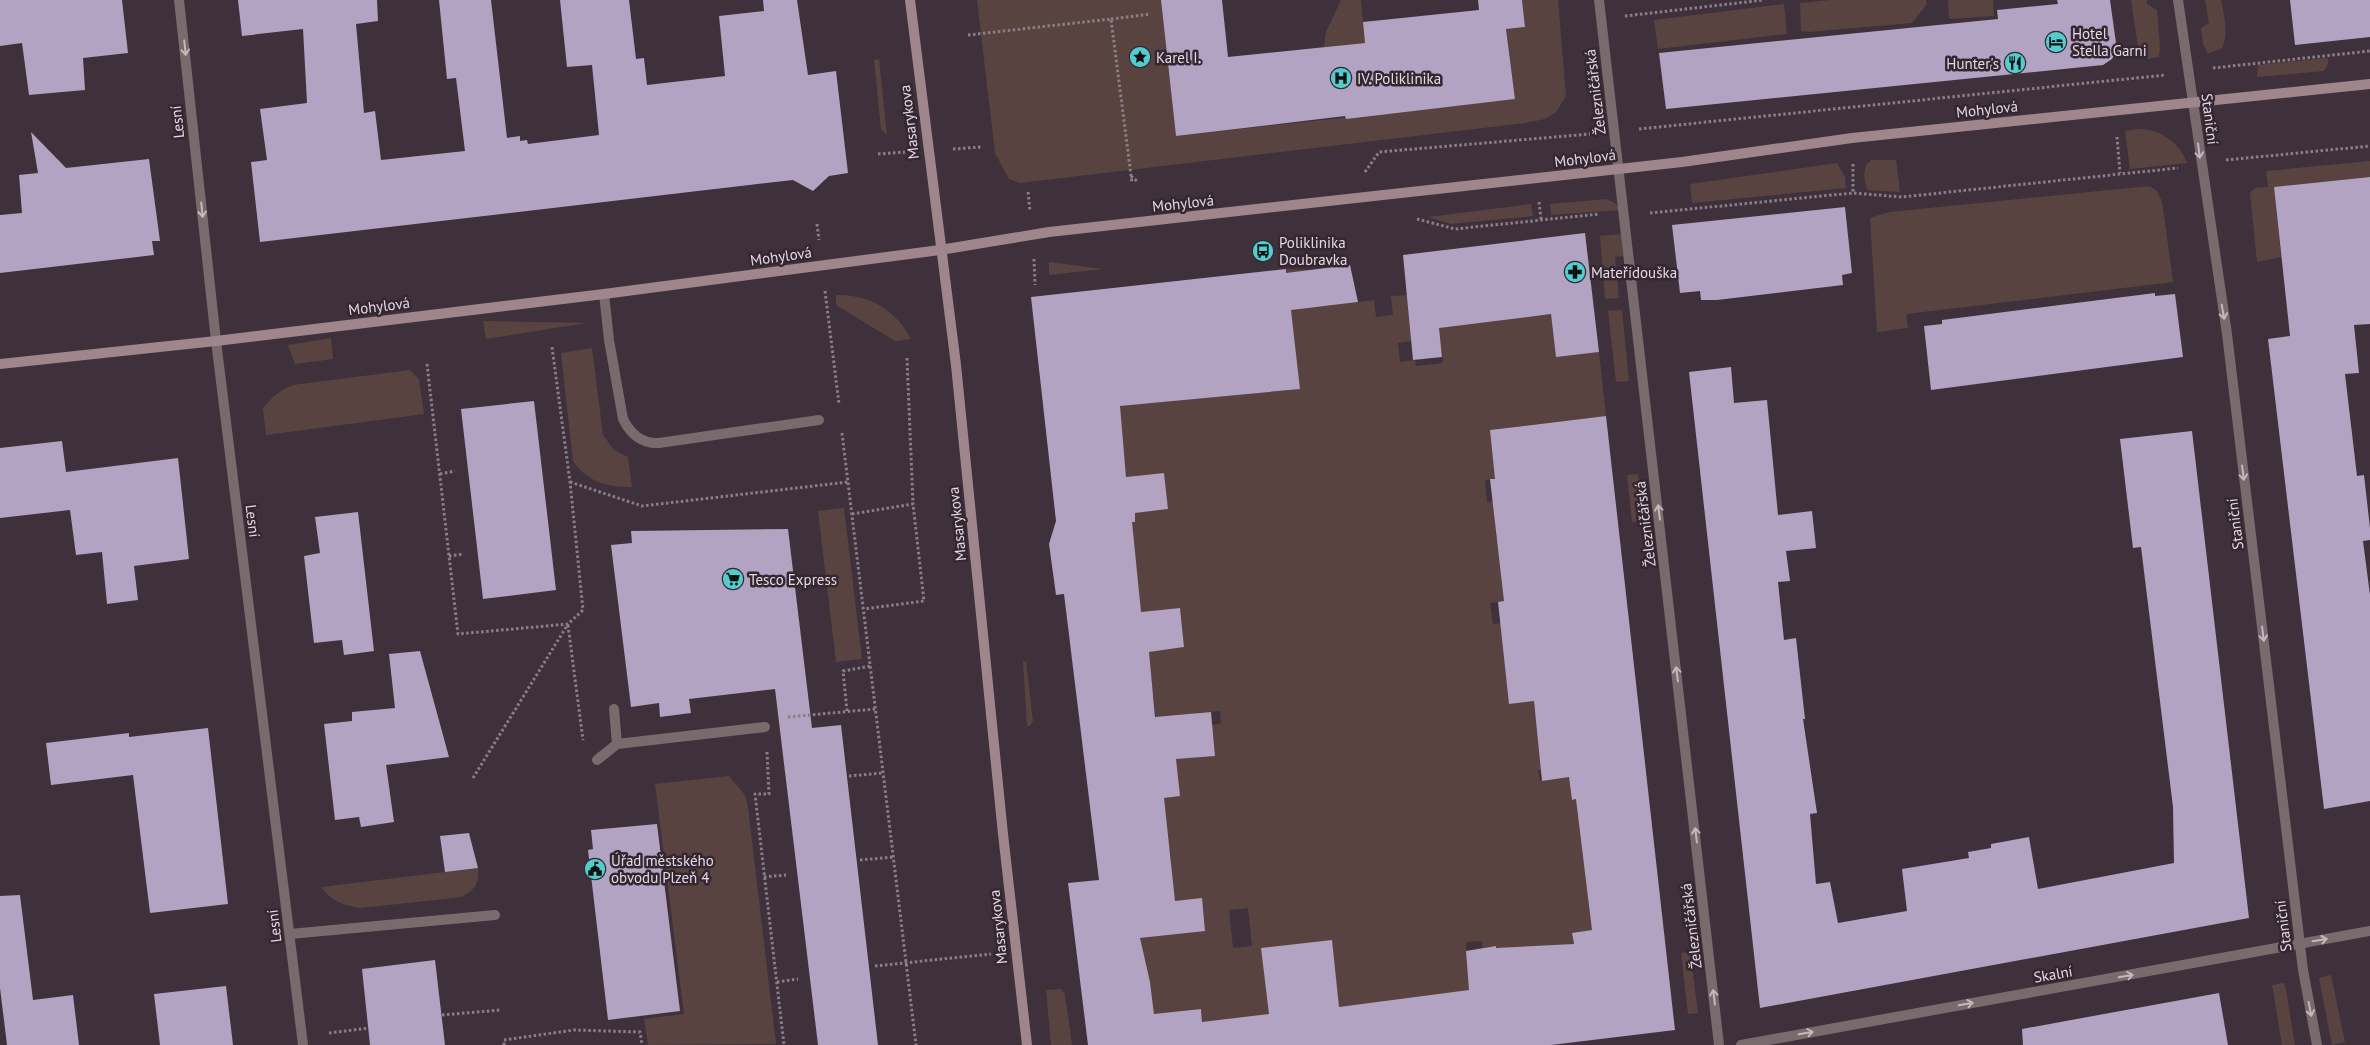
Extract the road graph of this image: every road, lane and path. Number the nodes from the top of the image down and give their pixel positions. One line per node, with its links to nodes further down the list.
1 (179, 0): 29 (street, Lesní, one-way to 29)
2 (910, 0): 26 (main road, Masarykova)
3 (1600, 0): 9 (street, Železničářská)
4 (1764, 0): 6 (path)
5 (2178, 0): 12 (street, Staniční)
6 (1731, 2): 9 (path)
7 (1151, 14): 8 (path)
8 (1111, 19): 10 (path); 19 (path)
9 (1602, 19): 15 (street, Železničářská)
10 (968, 35)
11 (2370, 51): 12 (path)
12 (2188, 72): 14 (street, Staniční); 15 (path)
13 (2370, 84): 14 (main road, Mohylová)
14 (2192, 103): 17 (street, Staniční, one-way to 17); 18 (main road, Mohylová)
15 (1615, 132): 18 (street, Železničářská); 22 (path)
16 (2370, 146): 17 (path)
17 (2201, 166): 24 (path); 65 (street, Staniční, one-way to 65)
18 (1618, 169): 22 (main road, Mohylová); 24 (street, Železničářská)
19 (1131, 175): 20 (path); 21 (path)
20 (1138, 182)
21 (1132, 183)
22 (1345, 200): 26 (main road, Mohylová)
23 (1410, 217): 24 (path)
24 (1624, 217): 81 (street, Železničářská, one-way to 24)
25 (817, 224): 27 (path)
26 (940, 250): 27 (main road, Mohylová); 80 (main road, Masarykova)
27 (822, 265): 28 (main road, Mohylová); 34 (path)
28 (604, 294): 29 (main road, Mohylová); 35 (street)
29 (216, 341): 32 (main road, Mohylová); 64 (street, Lesní)
30 (552, 347): 39 (path)
31 (907, 358): 41 (path)
32 (0, 364)
33 (427, 364): 38 (path)
34 (839, 407)
35 (819, 420)
36 (841, 426): 40 (path)
37 (455, 471): 38 (path)
38 (440, 474): 44 (path)
39 (570, 482): 40 (path); 46 (path)
40 (848, 482): 42 (path)
41 (913, 504): 42 (path); 45 (path)
42 (852, 514): 45 (path)
43 (464, 554): 44 (path)
44 (450, 556): 46 (path)
45 (864, 609): 47 (path)
46 (568, 624): 53 (path); 57 (path)
47 (871, 666): 49 (path); 50 (path)
48 (614, 709): 52 (street)
49 (875, 709): 50 (path); 55 (path)
50 (847, 711): 51 (path)
51 (765, 727): 52 (street); 61 (path)
52 (617, 744): 54 (street)
53 (584, 750)
54 (597, 760)
55 (883, 773): 56 (path); 58 (path)
56 (849, 776)
57 (473, 778)
58 (894, 857): 59 (path); 67 (path)
59 (860, 860)
60 (786, 875): 61 (path)
61 (764, 876): 70 (path)
62 (495, 915): 64 (street)
63 (2370, 931): 65 (street, Skalní, one-way to 63)
64 (290, 934): 75 (street, Lesní)
65 (2300, 943): 82 (street, Skalní, one-way to 65); 83 (street, Staniční, one-way to 83)
66 (992, 954): 67 (path)
67 (906, 961): 68 (path); 79 (path)
68 (875, 966)
69 (798, 979): 70 (path)
70 (777, 982): 78 (path)
71 (500, 1010): 72 (path)
72 (442, 1015)
73 (369, 1028): 74 (path)
74 (329, 1033)
75 (303, 1045)
76 (504, 1045): 77 (path)
77 (642, 1045)
78 (784, 1045)
79 (916, 1045)
80 (1027, 1045)
81 (1719, 1045)
82 (1741, 1045)
83 (2317, 1045)

